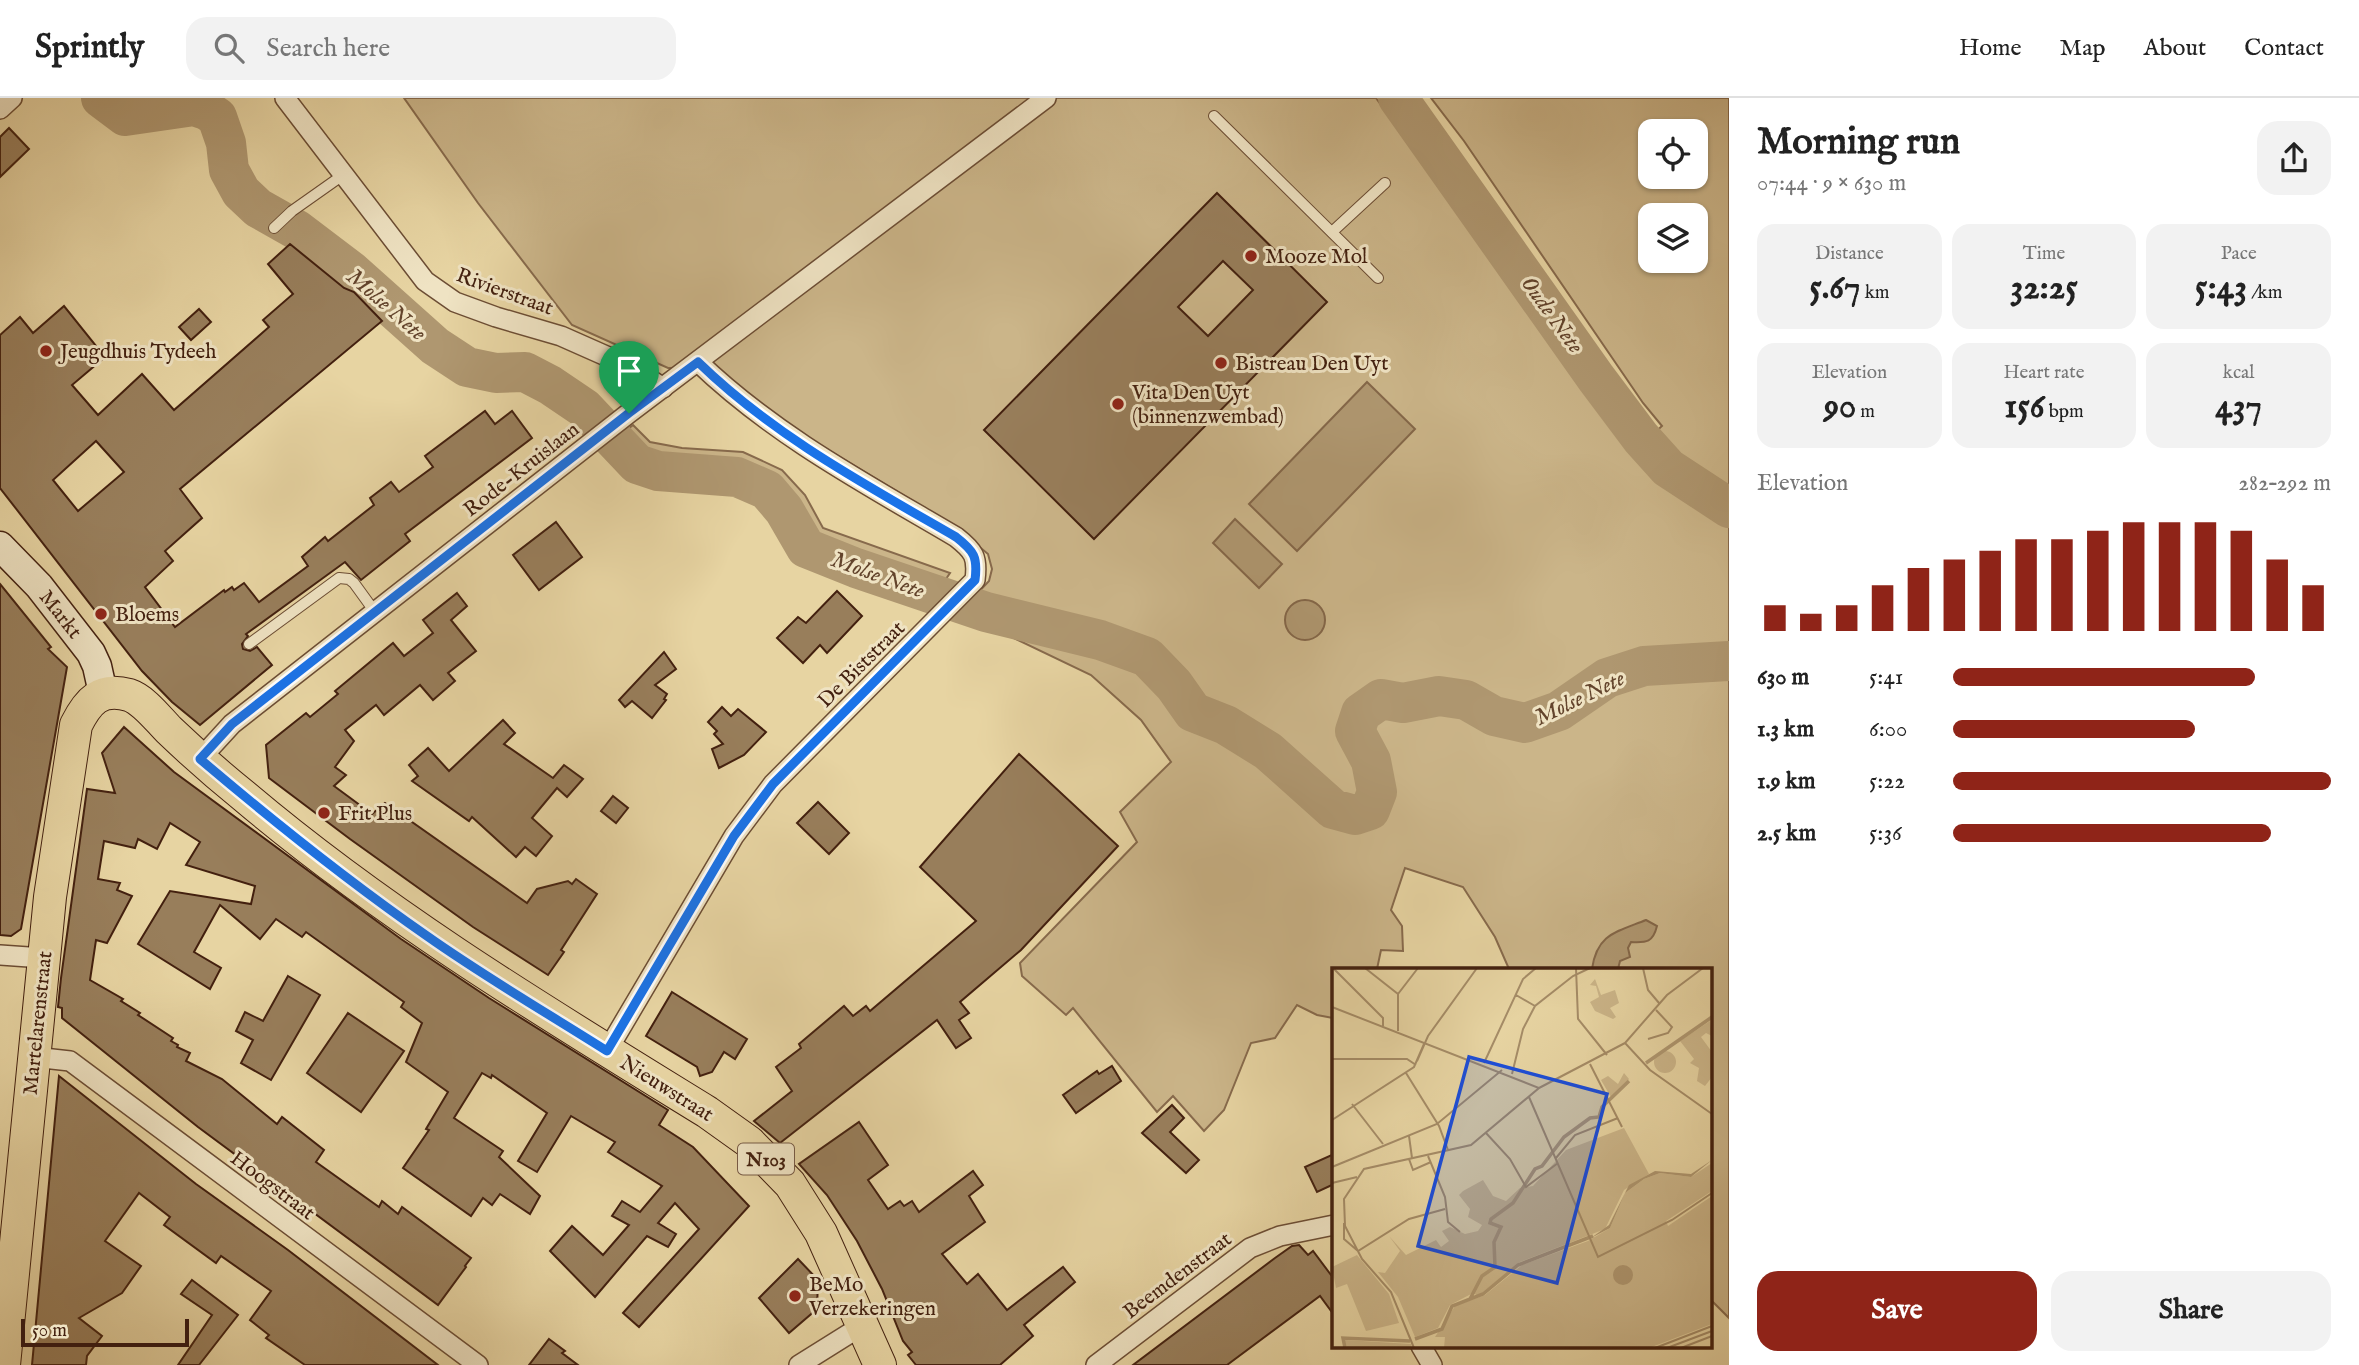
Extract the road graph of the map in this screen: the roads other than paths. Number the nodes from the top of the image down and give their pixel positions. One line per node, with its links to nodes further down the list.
1 (12, 98): 4 (street)
2 (285, 98): 6 (street, Rivierstraat)
3 (1046, 98): 11 (street, Rode-Kruislaan)
4 (0, 109)
5 (1214, 116): 9 (lane)
6 (343, 175): 8 (lane); 12 (street, Rivierstraat)
7 (1385, 183): 9 (lane)
8 (274, 228)
9 (1332, 232): 10 (lane)
10 (1378, 278)
11 (698, 362): 12 (street, Rode-Kruislaan); 20 (street, De Biststraat)
12 (663, 388): 14 (street, Rode-Kruislaan)
13 (0, 546): 16 (street, Markt)
14 (375, 612): 15 (lane); 17 (street, Rode-Kruislaan)
15 (249, 643)
16 (103, 693): 17 (main road, Nieuwstraat / N103); 19 (main road, Martelarenstraat)
17 (200, 759): 20 (main road, Nieuwstraat / N103)
18 (0, 954): 19 (street)
19 (43, 958): 21 (main road, Martelarenstraat)
20 (607, 1051): 24 (main road, Nieuwstraat / N103)
21 (34, 1057): 22 (main road, Martelarenstraat); 27 (street, Hoogstraat)
22 (9, 1222): 26 (main road, Martelarenstraat)
23 (1332, 1225): 30 (street, Beemdenstraat)
24 (863, 1325): 28 (street); 29 (main road, N103)
25 (1422, 1348): 31 (street)
26 (4, 1365)
27 (478, 1365)
28 (799, 1365)
29 (880, 1365)
30 (1096, 1365)
31 (1432, 1365)

